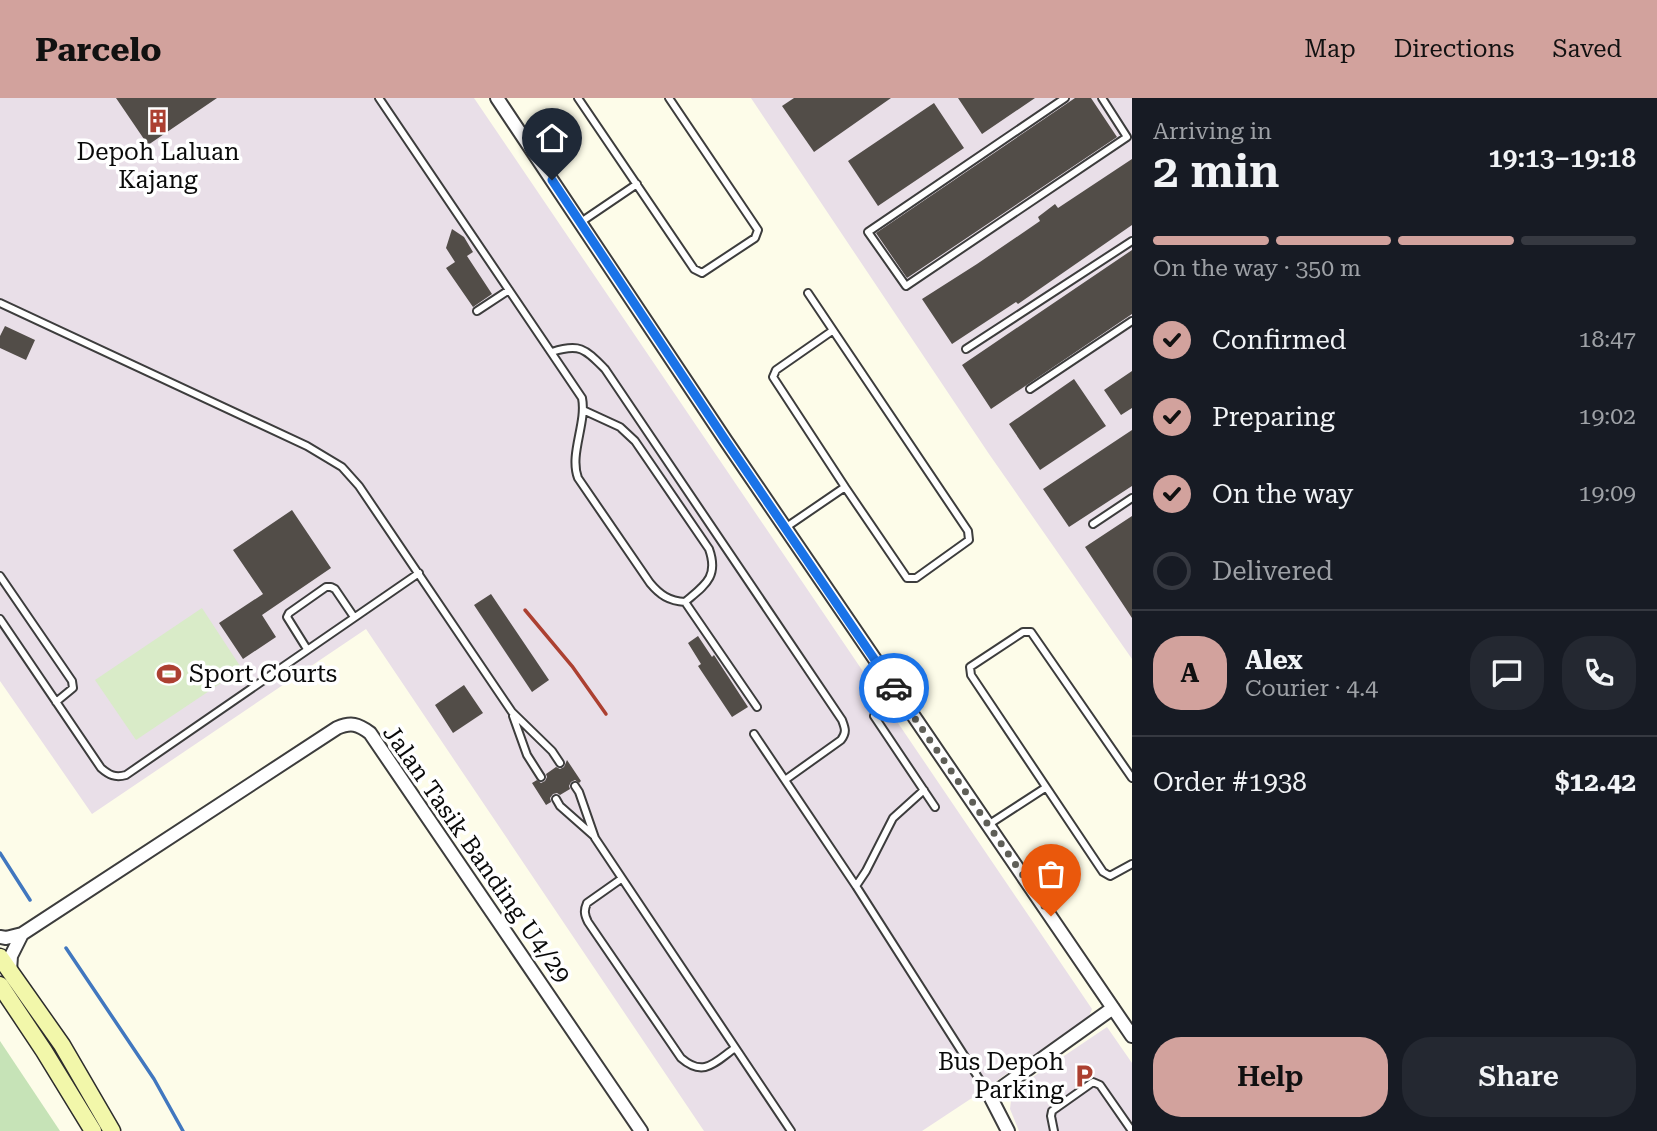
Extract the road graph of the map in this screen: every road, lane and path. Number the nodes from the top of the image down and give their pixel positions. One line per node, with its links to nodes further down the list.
1 (379, 98): 10 (lane)
2 (497, 98): 8 (street)
3 (578, 98): 7 (lane)
4 (669, 98): 7 (lane)
5 (1065, 98): 6 (lane)
6 (1102, 98)
7 (637, 184): 8 (lane)
8 (581, 222): 23 (street)
9 (1132, 241): 16 (lane)
10 (509, 290): 13 (lane); 17 (lane)
11 (808, 293): 15 (lane)
12 (0, 303): 24 (lane)
13 (477, 311)
14 (1132, 321): 18 (lane)
15 (832, 331): 20 (lane); 20 (lane)
16 (966, 349)
17 (552, 352): 19 (lane); 38 (lane)
18 (1030, 389)
19 (583, 410): 26 (lane); 26 (lane)
20 (845, 488): 23 (lane)
21 (1132, 498): 22 (lane)
22 (1093, 524)
23 (785, 528): 44 (street)
24 (419, 573): 27 (lane); 32 (lane)
25 (0, 576): 30 (lane)
26 (685, 602): 31 (lane)
27 (354, 617): 29 (lane); 29 (lane)
28 (0, 619): 30 (lane)
29 (307, 649): 30 (lane)
30 (56, 702)
31 (757, 707)
32 (512, 712): 35 (lane); 36 (lane)
33 (874, 716): 41 (lane)
34 (754, 734): 38 (lane)
35 (560, 763)
36 (541, 777)
37 (1132, 778): 40 (lane)
38 (785, 780): 48 (lane)
39 (575, 786): 45 (lane)
40 (1045, 788): 44 (lane); 46 (lane)
41 (924, 790): 43 (lane); 48 (lane)
42 (556, 799): 45 (lane)
43 (935, 807)
44 (988, 825): 54 (street)
45 (595, 838): 47 (lane)
46 (1132, 864)
47 (621, 879): 56 (lane); 56 (lane)
48 (856, 886): 57 (lane)
49 (22, 934): 50 (street, Jalan Tasik Banding U4/29); 52 (street); 60 (street, Jalan Tasik Banding U4/29)
50 (0, 937)
51 (0, 957): 52 (main road)
52 (10, 971): 59 (main road)
53 (0, 985): 58 (main road)
54 (1113, 1008): 55 (street); 57 (street)
55 (1132, 1036)
56 (735, 1048): 61 (lane)
57 (990, 1096): 62 (street)
58 (93, 1131)
59 (112, 1131)
60 (641, 1131)
61 (791, 1131)
62 (1008, 1131)
63 (1054, 1131): 64 (lane)
64 (1132, 1131)

